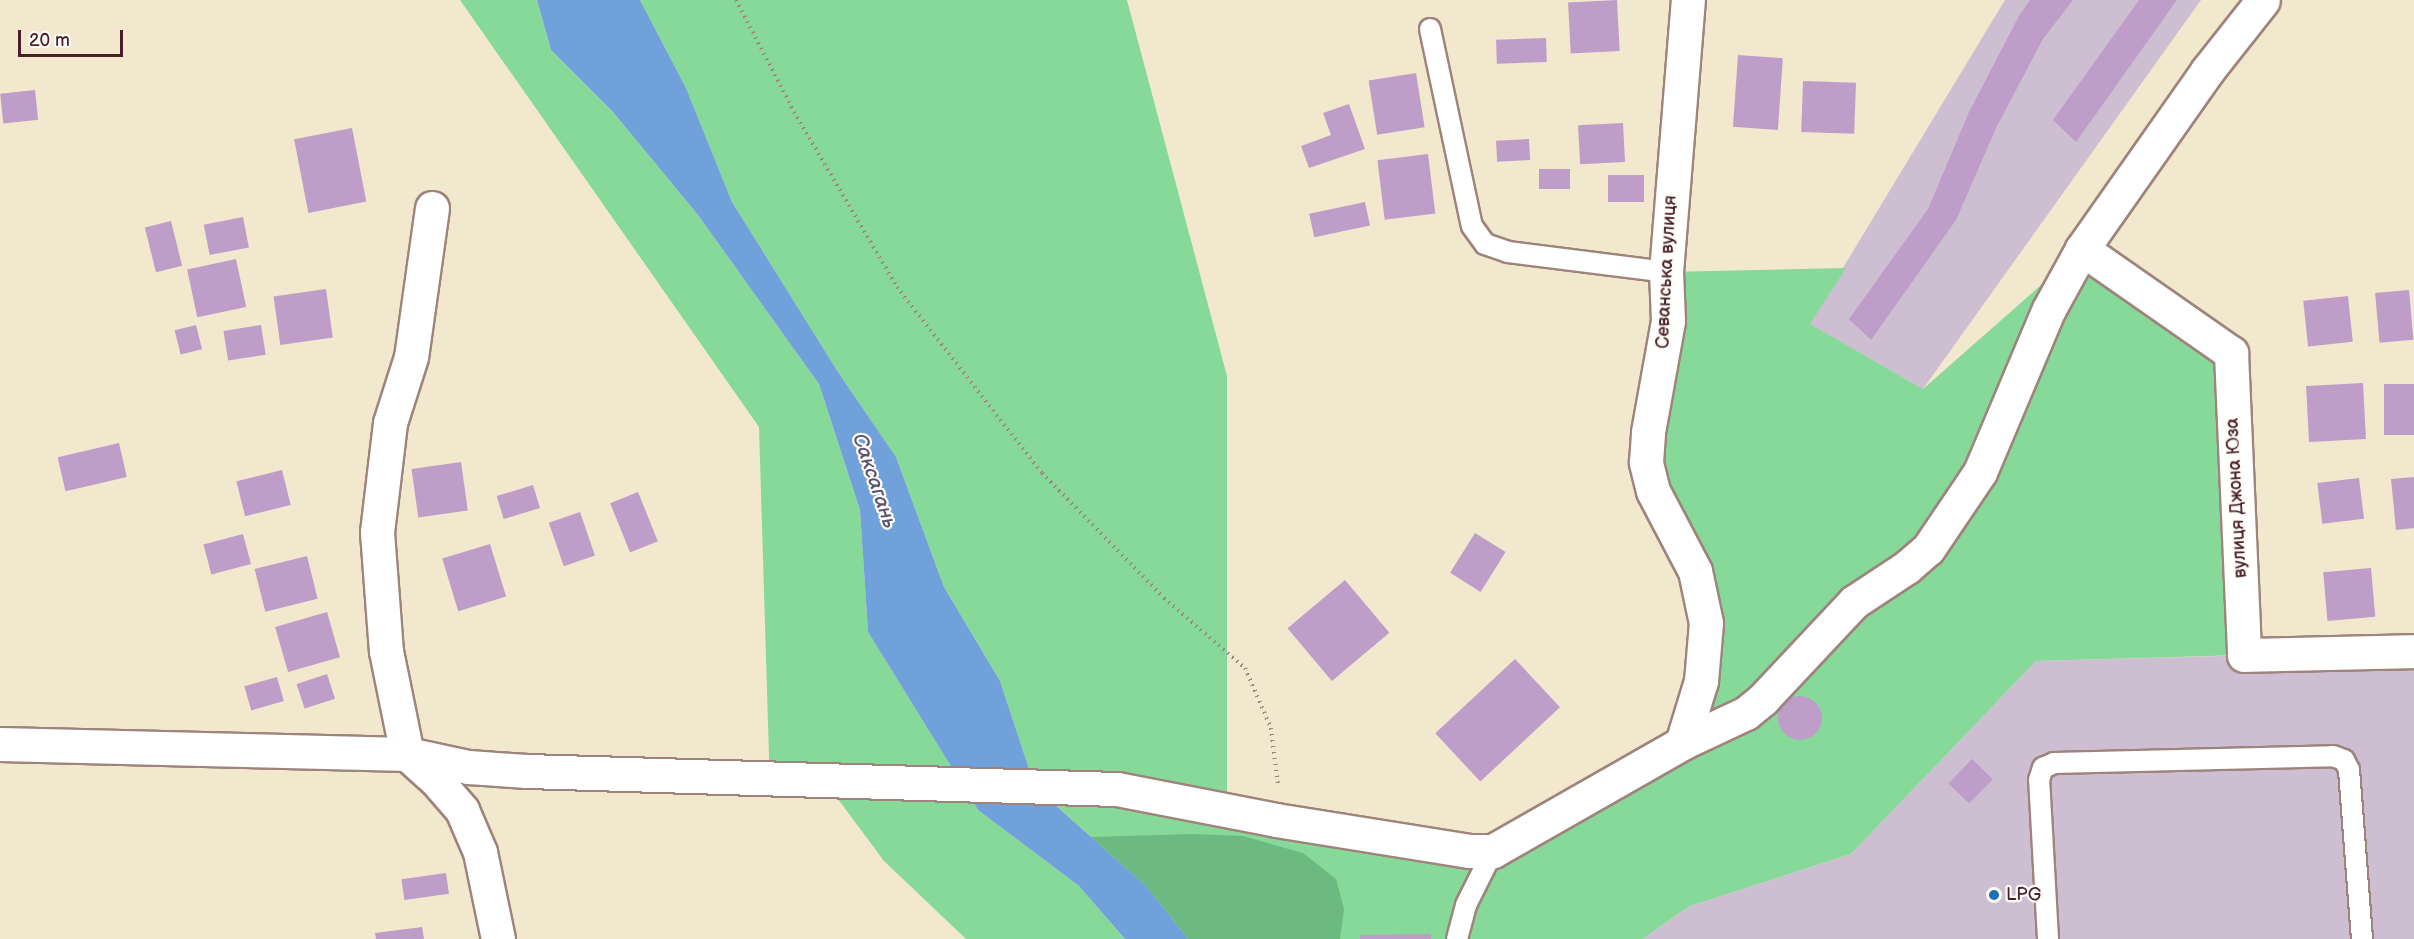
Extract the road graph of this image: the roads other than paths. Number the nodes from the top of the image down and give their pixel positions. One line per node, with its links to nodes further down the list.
1 (1688, 0): 6 (street, Севанська вулиця)
2 (2262, 0): 5 (street)
3 (1430, 29): 6 (lane)
4 (432, 208): 10 (street)
5 (2082, 249): 7 (street, вулиця Джона Юза); 8 (street)
6 (1666, 272): 8 (street, Севанська вулиця)
7 (2414, 651)
8 (1682, 743): 11 (street)
9 (0, 744): 10 (street)
10 (406, 754): 11 (street); 12 (street)
11 (1493, 851): 13 (lane)
12 (498, 939)
13 (1457, 939)
14 (2048, 939): 15 (lane)
15 (2362, 939)

